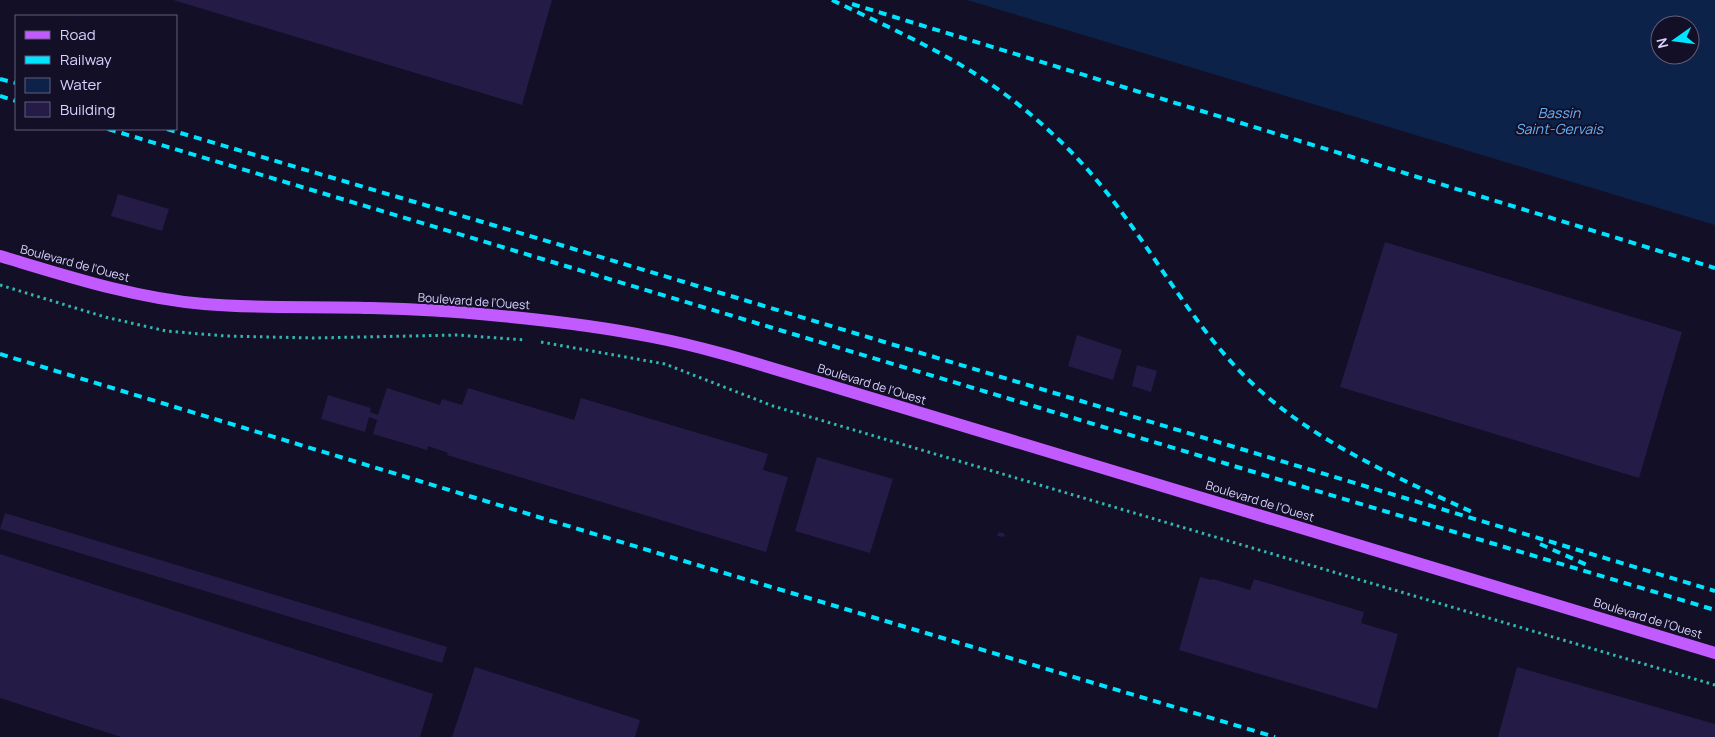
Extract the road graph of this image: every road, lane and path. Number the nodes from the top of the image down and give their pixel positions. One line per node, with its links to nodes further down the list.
1 (0, 256): 3 (main road, Boulevard de l'Ouest)
2 (0, 284): 4 (path)
3 (1715, 653)
4 (1715, 685)

